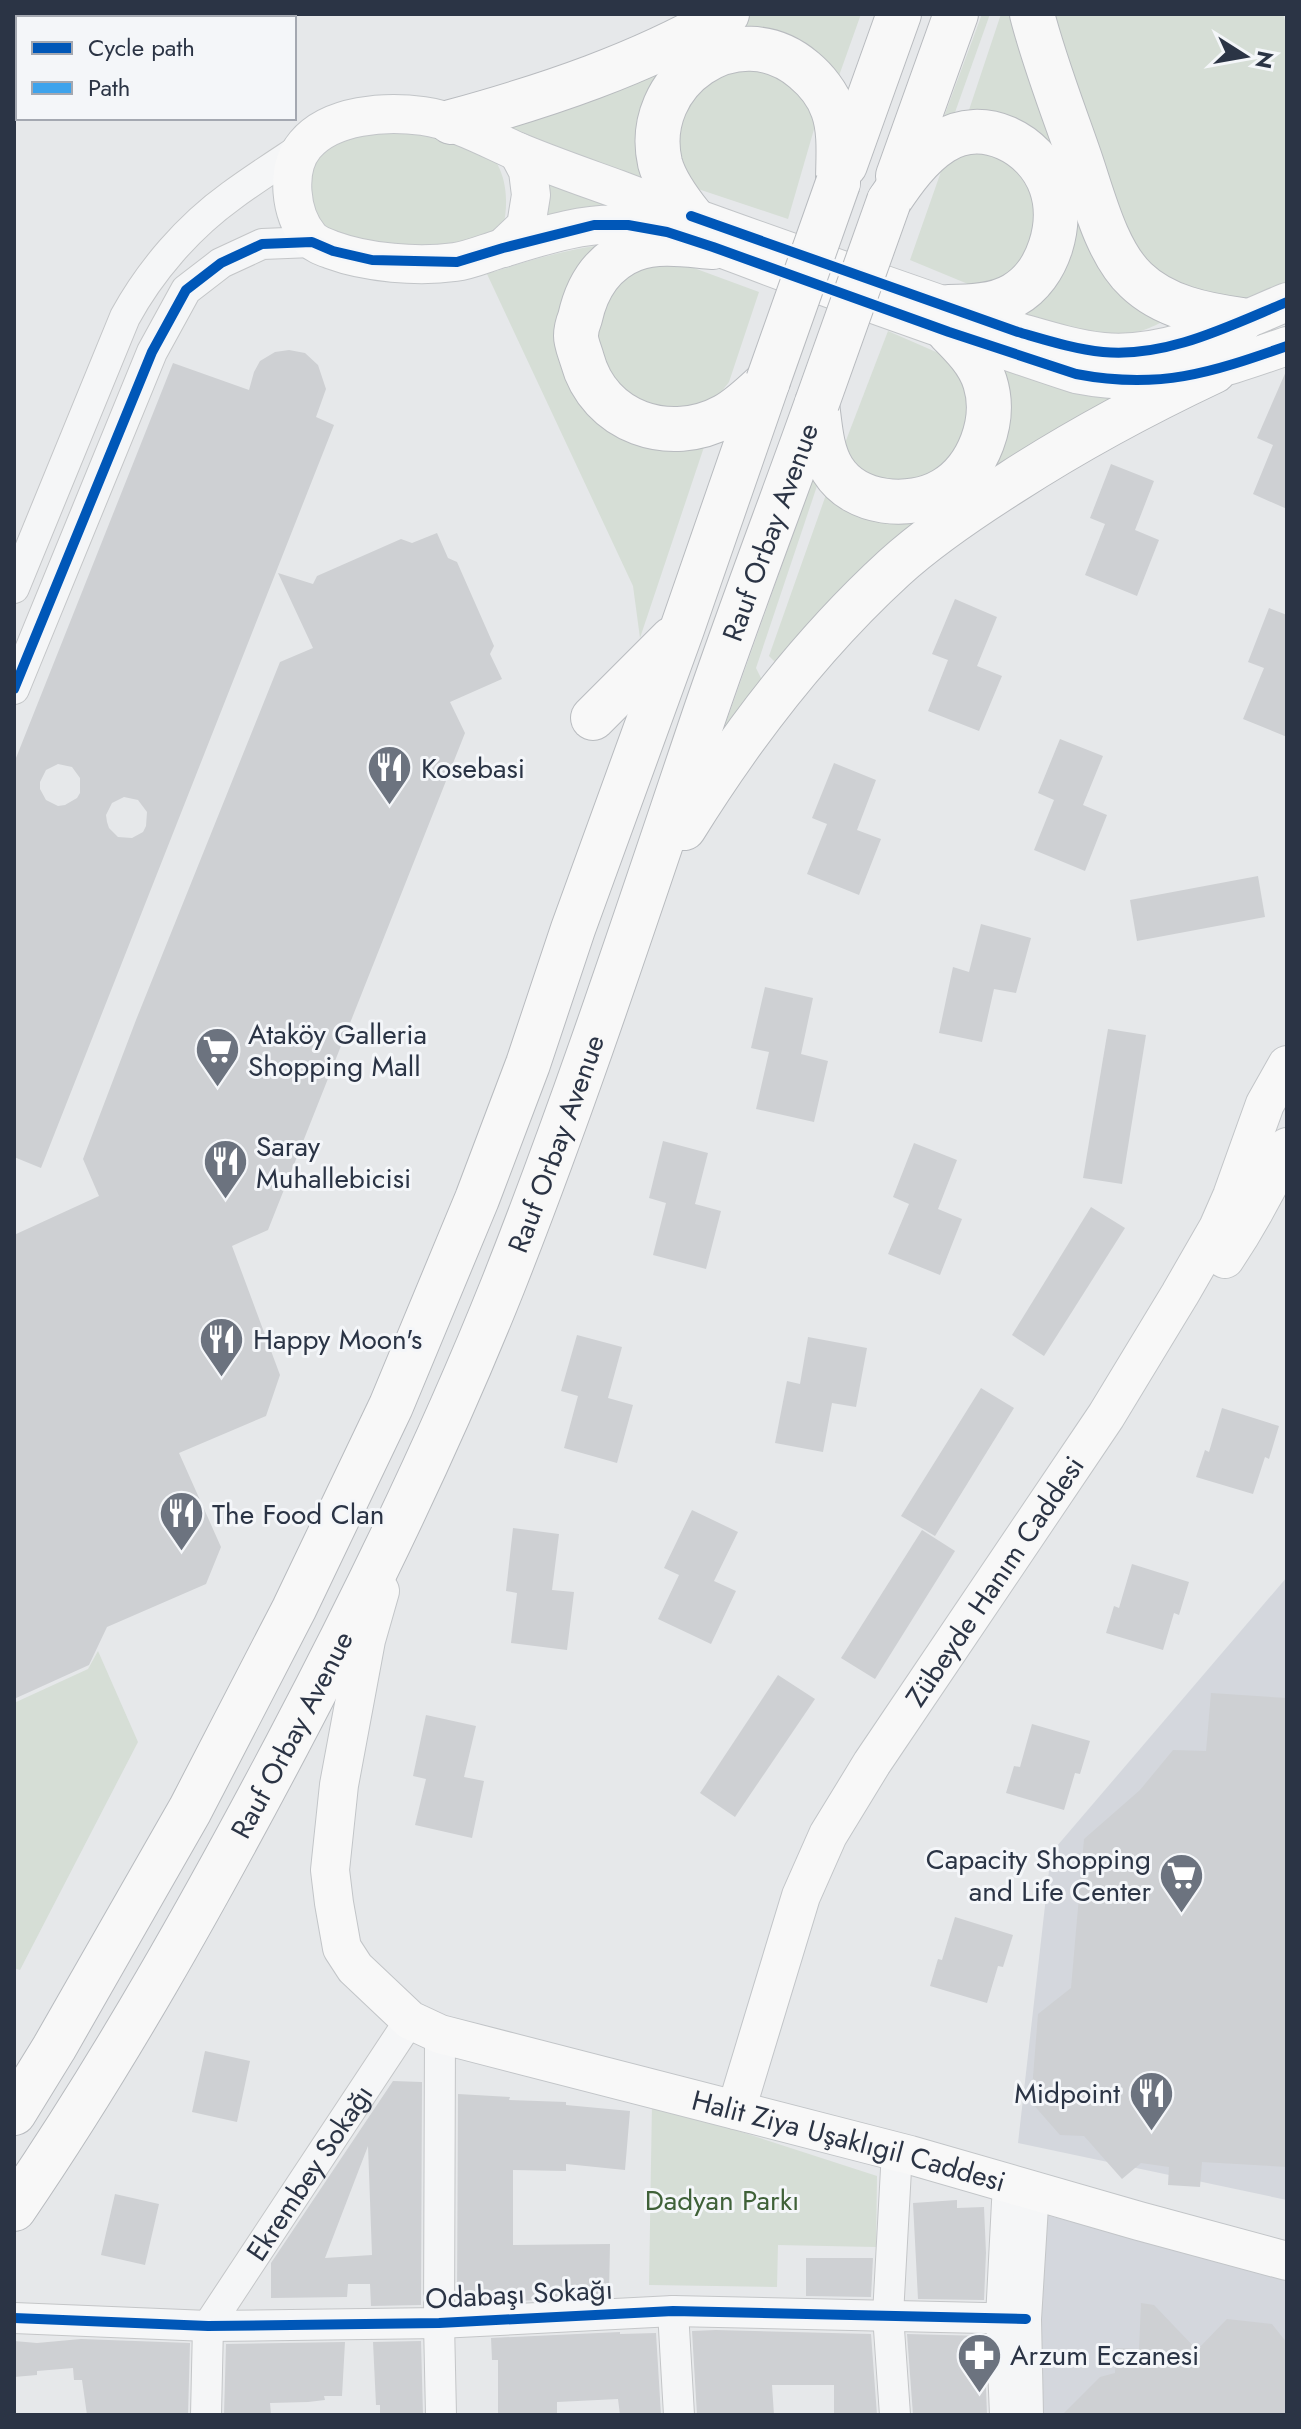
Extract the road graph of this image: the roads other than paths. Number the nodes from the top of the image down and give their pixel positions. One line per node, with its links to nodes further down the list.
1 (727, 14): 5 (highway)
2 (899, 14): 8 (highway, Rauf Orbay Avenue)
3 (956, 14): 9 (highway, Rauf Orbay Avenue)
4 (1032, 14): 14 (highway)
5 (451, 122): 6 (main road); 7 (main road)
6 (303, 147): 11 (main road); 19 (street)
7 (518, 152): 10 (main road); 12 (main road)
8 (838, 183): 10 (highway); 17 (highway, Rauf Orbay Avenue, bridge)
9 (889, 201): 13 (highway); 18 (highway, Rauf Orbay Avenue, bridge)
10 (702, 231): 12 (main road); 13 (main road); 17 (highway)
11 (312, 242): 12 (main road); 21 (street)
12 (503, 248)
13 (949, 319): 14 (main road); 14 (main road); 18 (highway)
14 (1258, 326): 15 (main road); 16 (main road); 23 (highway)
15 (1287, 346)
16 (1287, 364)
17 (768, 381): 20 (highway, Rauf Orbay Avenue)
18 (817, 403): 23 (highway, Rauf Orbay Avenue)
19 (14, 588)
20 (682, 629): 22 (highway); 32 (highway, Rauf Orbay Avenue)
21 (14, 689)
22 (593, 718)
23 (647, 888): 29 (highway, Rauf Orbay Avenue)
24 (1287, 1065): 25 (main road, Zübeyde Hanım Caddesi); 30 (main road, Zübeyde Hanım Caddesi)
25 (1287, 1135)
26 (1287, 1147): 28 (main road)
27 (1287, 1193): 28 (main road)
28 (1245, 1229): 30 (main road, Zübeyde Hanım Caddesi)
29 (404, 1516): 31 (main road); 36 (highway, Rauf Orbay Avenue)
30 (835, 1840): 33 (main road, Zübeyde Hanım Caddesi)
31 (425, 2027): 33 (main road, Halit Ziya Uşaklıgil Caddesi); 42 (street); 43 (street, Ekrembey Sokağı)
32 (14, 2113)
33 (749, 2113): 34 (main road, Halit Ziya Uşaklıgil Caddesi)
34 (897, 2151): 35 (main road, Halit Ziya Uşaklıgil Caddesi); 39 (street)
35 (1021, 2186): 37 (main road, Halit Ziya Uşaklıgil Caddesi); 41 (street)
36 (14, 2209)
37 (1287, 2261)
38 (673, 2311): 39 (street, Odabaşı Sokağı); 42 (street, Odabaşı Sokağı); 46 (street)
39 (888, 2315): 41 (street, Odabaşı Sokağı); 47 (street)
40 (14, 2318): 43 (street, Odabaşı Sokağı)
41 (1014, 2318): 48 (street); 49 (street)
42 (439, 2323): 43 (street, Odabaşı Sokağı); 45 (street)
43 (208, 2326): 44 (street)
44 (206, 2415)
45 (441, 2415)
46 (679, 2415)
47 (895, 2415)
48 (1005, 2415)
49 (1028, 2415)

